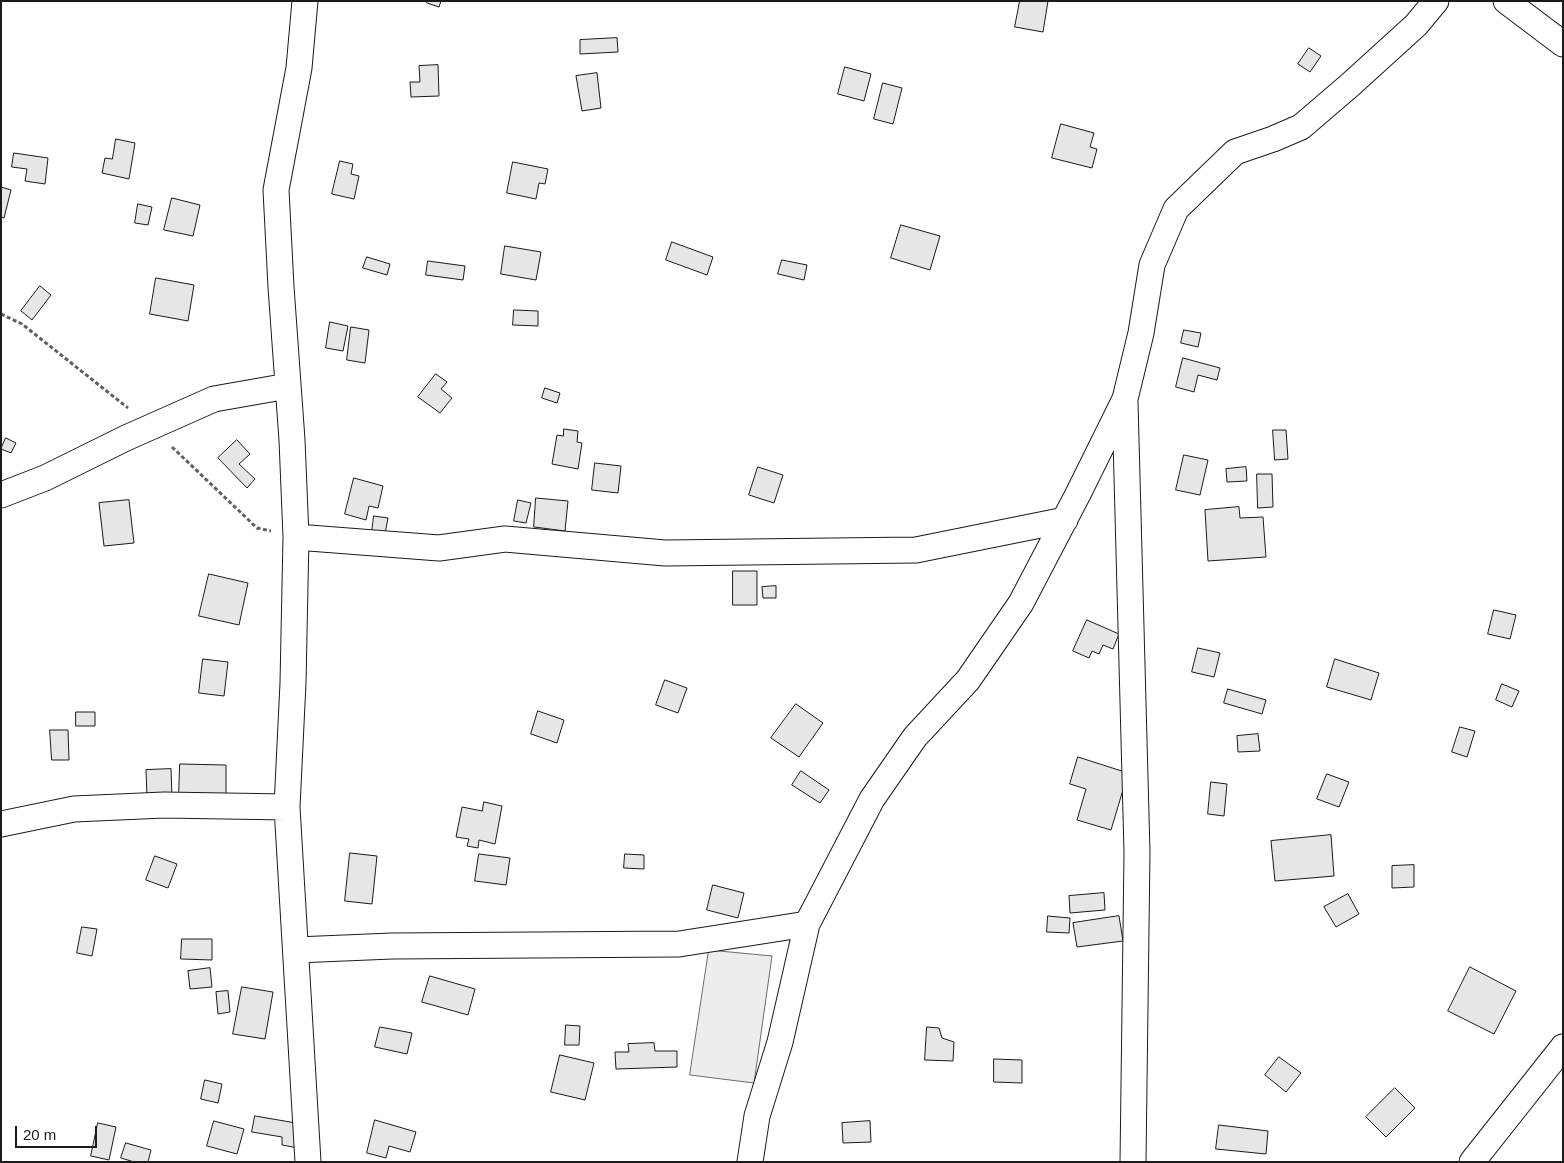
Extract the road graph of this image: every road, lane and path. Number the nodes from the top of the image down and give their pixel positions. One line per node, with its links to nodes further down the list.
1 (305, 1): 5 (street)
2 (1436, 1): 6 (street)
3 (1506, 1): 4 (street)
4 (1563, 44)
5 (288, 386): 7 (street); 9 (street)
6 (1125, 399): 8 (street); 17 (street)
7 (1, 495)
8 (1065, 520): 9 (street); 12 (street)
9 (296, 537): 10 (street)
10 (287, 807): 11 (street); 13 (street)
11 (1, 824)
12 (807, 924): 13 (street); 16 (street)
13 (296, 950): 15 (street)
14 (1563, 1047): 18 (street)
15 (308, 1162)
16 (750, 1162)
17 (1133, 1162)
18 (1472, 1162)

